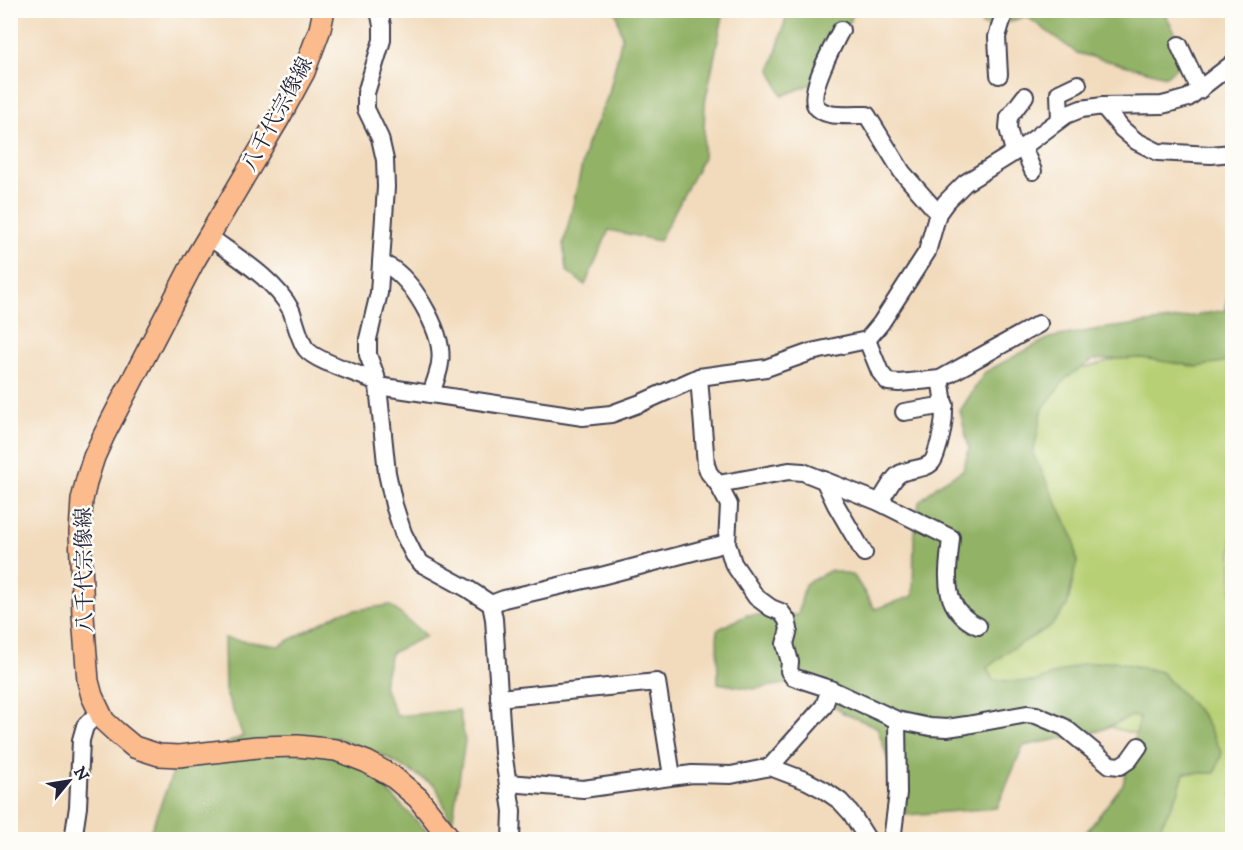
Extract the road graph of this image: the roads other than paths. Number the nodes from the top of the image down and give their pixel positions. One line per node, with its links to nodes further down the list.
1 (324, 10): 17 (main road, 八千代宗像線)
2 (379, 10): 18 (street)
3 (1005, 10): 7 (street)
4 (841, 30): 16 (street)
5 (1179, 45): 9 (street)
6 (1233, 64): 9 (street)
7 (999, 75)
8 (1078, 84): 12 (street)
9 (1200, 90): 11 (street)
10 (1026, 96): 13 (street)
11 (1103, 106): 12 (street); 14 (street)
12 (1060, 119): 13 (street)
13 (1019, 149): 15 (street); 16 (street)
14 (1233, 153)
15 (1033, 171)
16 (938, 213): 20 (street)
17 (208, 236): 23 (street); 36 (main road, 八千代宗像線)
18 (381, 263): 23 (street); 24 (street)
19 (1039, 324): 22 (street)
20 (867, 340): 21 (street); 22 (street)
21 (699, 377): 24 (street); 28 (street)
22 (940, 379): 25 (street)
23 (378, 384): 24 (street); 32 (street)
24 (431, 394)
25 (945, 405): 26 (street); 29 (street)
26 (904, 412)
27 (824, 480): 28 (street); 29 (street); 31 (street)
28 (718, 484): 30 (street)
29 (879, 502): 33 (street)
30 (727, 543): 32 (street); 34 (street)
31 (864, 553)
32 (491, 604): 35 (street)
33 (978, 626)
34 (830, 689): 37 (street); 39 (street)
35 (499, 698): 40 (street); 41 (street)
36 (99, 712): 42 (street); 43 (main road, 八千代宗像線)
37 (897, 720): 38 (street); 46 (street)
38 (1139, 746)
39 (770, 767): 40 (street); 45 (street)
40 (672, 776): 41 (street)
41 (508, 783): 44 (street)
42 (73, 840)
43 (451, 840)
44 (511, 840)
45 (868, 840)
46 (892, 840)

